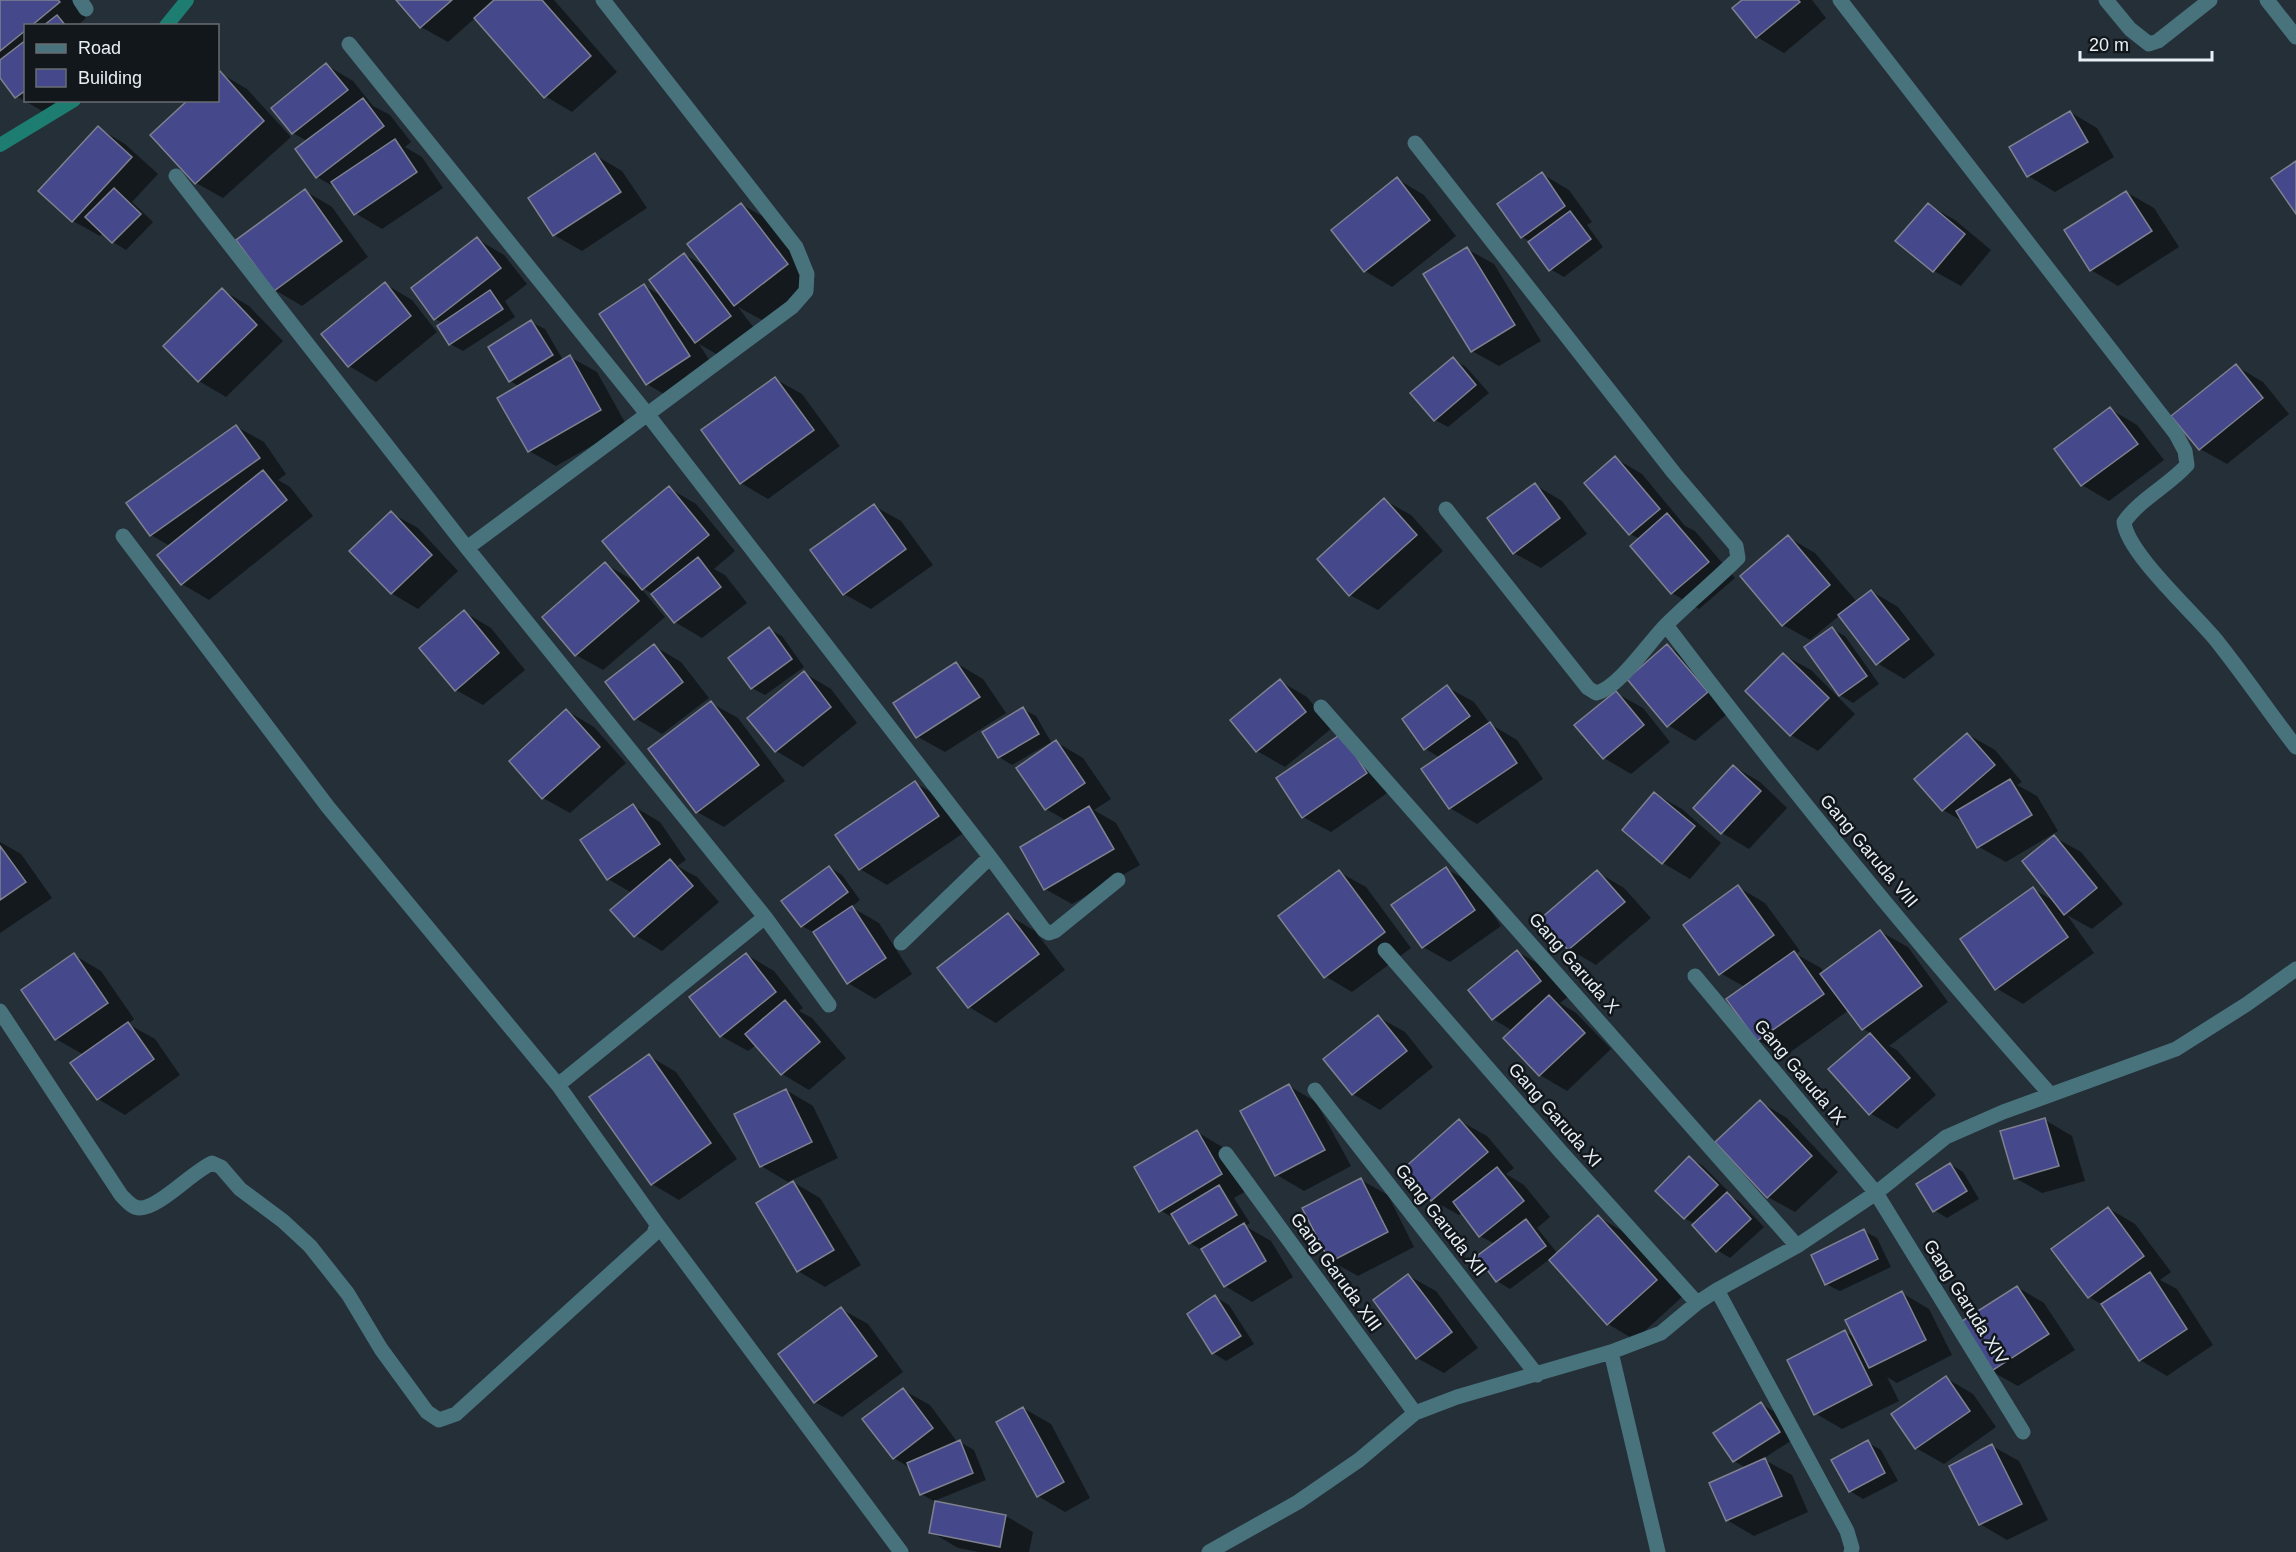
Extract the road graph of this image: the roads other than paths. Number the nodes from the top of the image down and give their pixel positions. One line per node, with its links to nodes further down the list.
1 (603, 0): 10 (street)
2 (1840, 0): 16 (street)
3 (2106, 0): 4 (street)
4 (2210, 0)
5 (2266, 0): 6 (street)
6 (2296, 37)
7 (349, 44): 10 (street)
8 (1415, 143): 14 (street)
9 (176, 176): 13 (street)
10 (648, 415): 13 (street); 17 (street)
11 (1446, 509): 14 (street)
12 (123, 536): 26 (street)
13 (467, 548): 19 (street)
14 (1666, 625): 28 (street, Gang Garuda VIII)
15 (1321, 707): 32 (street, Gang Garuda X)
16 (2296, 747)
17 (990, 857): 18 (street); 20 (street)
18 (1118, 880)
19 (765, 917): 24 (street); 26 (street)
20 (901, 943)
21 (1385, 950): 34 (street, Gang Garuda XI)
22 (2296, 969): 28 (street)
23 (1695, 976): 30 (street, Gang Garuda IX)
24 (829, 1005)
25 (0, 1011): 31 (street)
26 (558, 1085): 31 (street)
27 (1314, 1090): 36 (street, Gang Garuda XII)
28 (2050, 1094): 30 (street)
29 (1226, 1154): 37 (street, Gang Garuda XIII)
30 (1876, 1193): 32 (street); 38 (street, Gang Garuda XIV)
31 (657, 1224): 39 (street)
32 (1797, 1245): 33 (street)
33 (1718, 1290): 34 (street); 42 (street)
34 (1697, 1303): 35 (street)
35 (1611, 1352): 36 (street); 41 (street)
36 (1537, 1375): 37 (street)
37 (1415, 1413): 40 (street)
38 (2023, 1432)
39 (901, 1552)
40 (1209, 1552)
41 (1658, 1552)
42 (1851, 1552)

